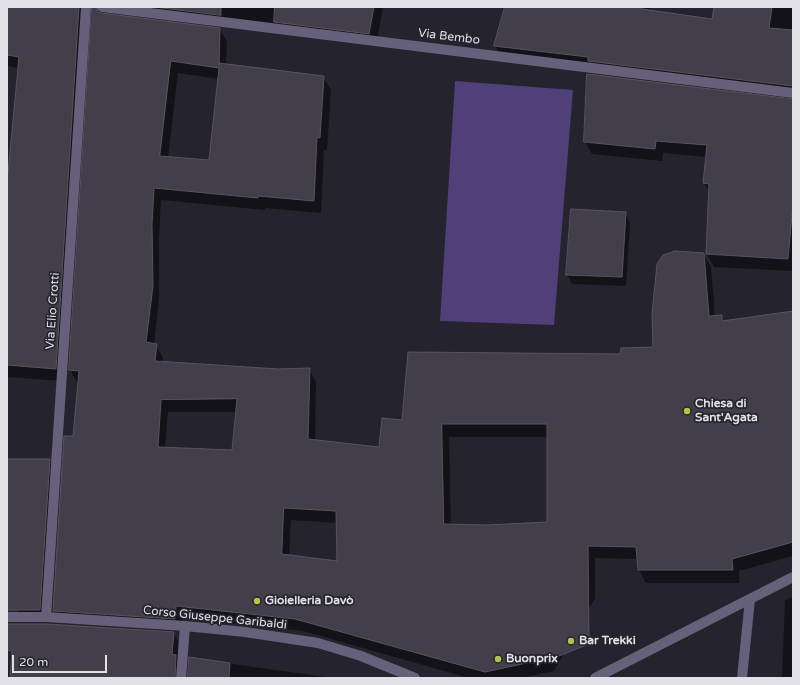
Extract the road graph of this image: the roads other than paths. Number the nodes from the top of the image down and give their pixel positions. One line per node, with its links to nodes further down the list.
1 (86, 7): 7 (street, Via Elio Crotti)
2 (102, 7): 3 (street, Via Bembo)
3 (793, 93)
4 (793, 577): 5 (street)
5 (750, 599): 11 (street); 12 (street)
6 (7, 617): 7 (street, Corso Giuseppe Garibaldi)
7 (46, 617): 8 (street, Corso Giuseppe Garibaldi)
8 (185, 626): 9 (street); 10 (street, Corso Giuseppe Garibaldi)
9 (180, 678)
10 (415, 678)
11 (594, 678)
12 (742, 678)

